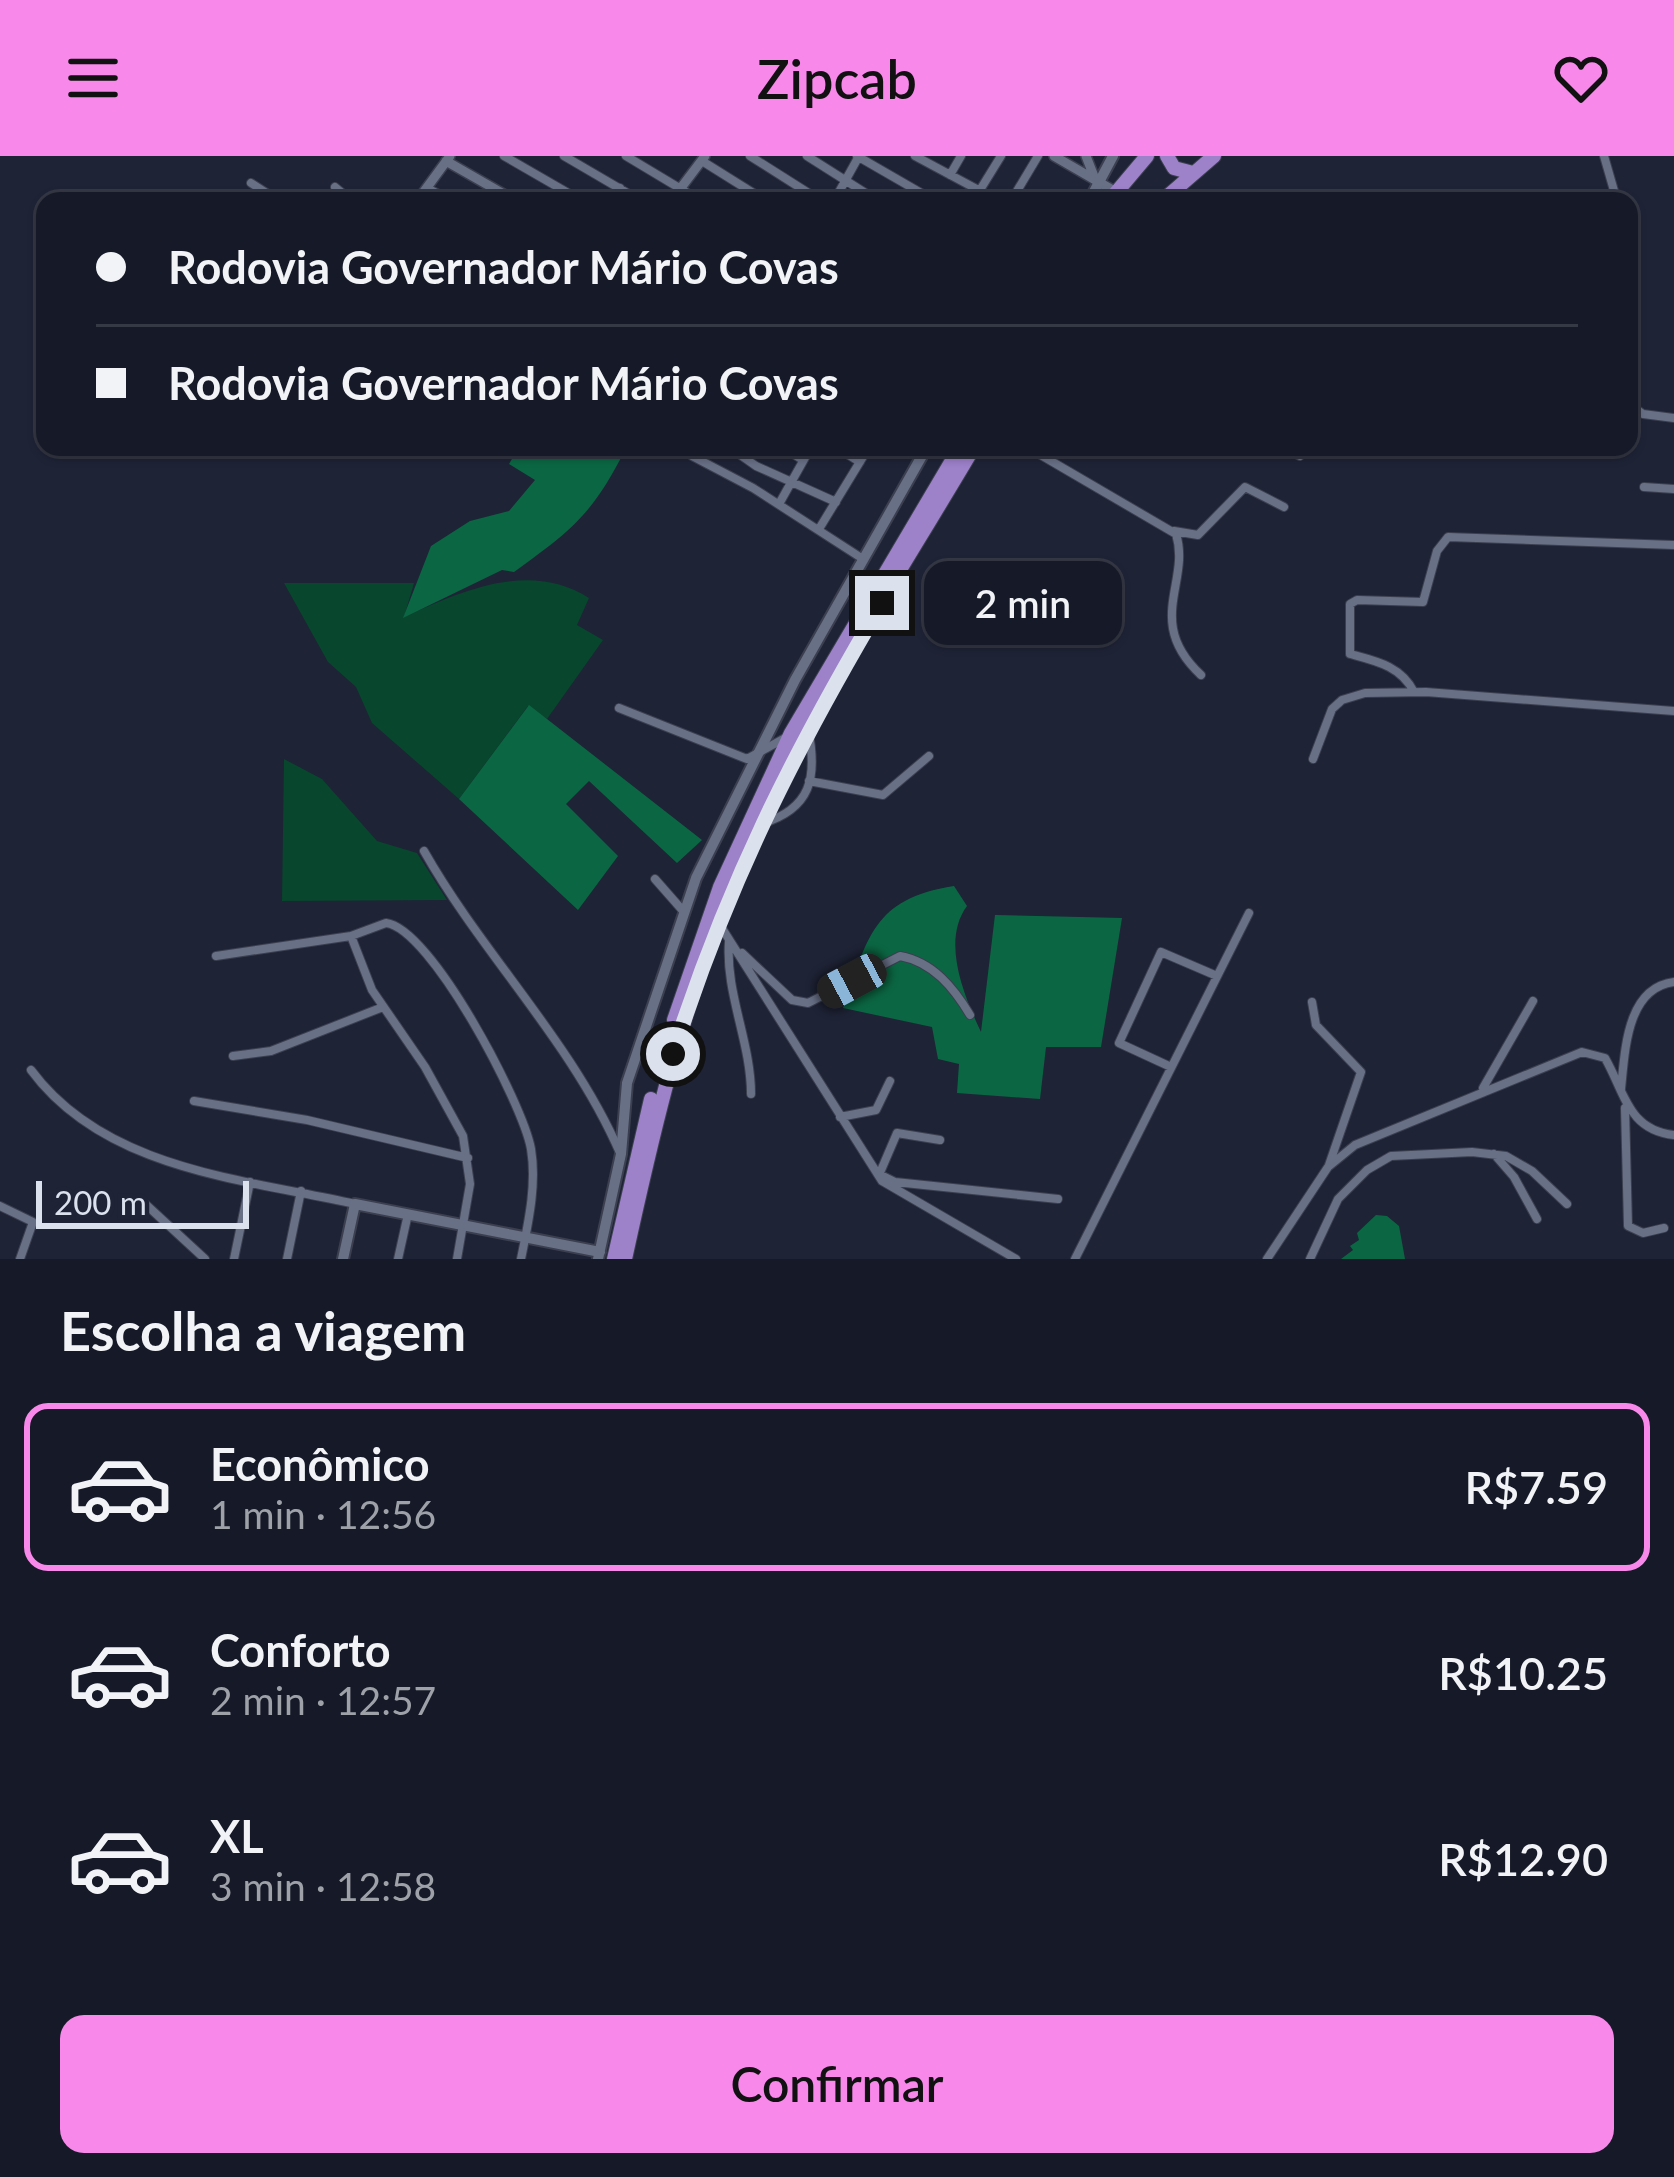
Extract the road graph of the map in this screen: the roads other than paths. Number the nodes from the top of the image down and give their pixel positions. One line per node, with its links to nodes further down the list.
1 (504, 156): 35 (street)
2 (563, 156): 27 (street)
3 (626, 156): 28 (street)
4 (750, 156): 41 (street)
5 (807, 156): 22 (street)
6 (858, 156): 22 (street); 44 (street)
7 (961, 156): 21 (street)
8 (1001, 156): 29 (street)
9 (1038, 156): 46 (street)
10 (1054, 156): 23 (street)
11 (1086, 156): 23 (street)
12 (1113, 156): 23 (main road)
13 (1147, 156): 49 (highway)
14 (1167, 156): 20 (highway)
15 (1214, 156): 20 (highway)
16 (1604, 156): 51 (street)
17 (703, 158): 28 (street); 40 (street)
18 (921, 158): 21 (street)
19 (448, 159): 26 (street); 34 (street)
20 (1193, 173): 50 (highway)
21 (950, 175): 29 (street)
22 (845, 181): 42 (street); 43 (street)
23 (1098, 181): 47 (main road); 48 (street)
24 (251, 182): 30 (street)
25 (335, 187): 31 (street)
26 (427, 188): 32 (street); 33 (street)
27 (620, 188): 36 (street); 37 (street)
28 (680, 188): 38 (street); 39 (street)
29 (980, 190): 45 (street)
30 (266, 192)
31 (341, 192)
32 (424, 192)
33 (435, 192)
34 (501, 192)
35 (566, 192)
36 (618, 192)
37 (626, 192)
38 (677, 192)
39 (686, 192)
40 (753, 192)
41 (807, 192)
42 (839, 192)
43 (863, 192)
44 (920, 192)
45 (983, 192)
46 (1016, 192)
47 (1093, 192)
48 (1108, 192)
49 (1116, 192)
50 (1172, 192)
51 (1614, 192)
52 (1638, 412): 53 (street)
53 (1674, 418)
54 (692, 456): 70 (street)
55 (745, 456): 66 (street)
56 (797, 456): 64 (street)
57 (805, 456): 64 (street)
58 (850, 456): 65 (street)
59 (864, 456): 65 (street)
60 (922, 456): 75 (main road)
61 (955, 456): 81 (highway)
62 (969, 456): 80 (highway)
63 (1043, 456): 73 (street)
64 (803, 460): 66 (street)
65 (860, 462): 69 (street)
66 (790, 481): 69 (street); 70 (street)
67 (1644, 487): 68 (street)
68 (1674, 489)
69 (836, 502): 72 (street)
70 (779, 504): 72 (street)
71 (1284, 508): 73 (street)
72 (819, 530): 75 (street)
73 (1172, 531): 76 (street)
74 (1674, 545): 77 (street)
75 (863, 559): 84 (main road)
76 (1202, 675)
77 (1414, 692): 79 (street); 83 (street)
78 (619, 708): 84 (street)
79 (1674, 711)
80 (808, 729): 85 (street); 87 (highway)
81 (791, 733): 84 (street); 86 (highway)
82 (929, 756): 85 (street)
83 (1312, 759)
84 (751, 760): 86 (street); 90 (main road)
85 (809, 781): 87 (street)
86 (759, 803): 130 (highway)
87 (760, 824): 92 (highway)
88 (424, 850): 114 (street)
89 (655, 879): 90 (street)
90 (684, 912): 114 (main road)
91 (1250, 913): 96 (street)
92 (718, 921): 94 (street); 139 (highway)
93 (351, 936): 95 (street); 100 (street); 129 (street)
94 (729, 939): 101 (street); 107 (street); 110 (street)
95 (216, 956)
96 (1217, 976): 103 (street); 103 (street)
97 (1674, 982): 108 (street)
98 (1533, 1001): 106 (street)
99 (1312, 1003): 116 (street)
100 (383, 1007): 102 (street); 115 (street)
101 (970, 1015)
102 (233, 1056)
103 (1171, 1067): 141 (street)
104 (32, 1070): 118 (street)
105 (890, 1081): 110 (street)
106 (1482, 1090): 108 (street); 116 (street)
107 (751, 1094)
108 (1623, 1095): 111 (street); 128 (street)
109 (194, 1101): 115 (street)
110 (840, 1117): 117 (street)
111 (1674, 1136)
112 (940, 1140): 117 (street)
113 (1493, 1153): 123 (street); 126 (street); 143 (street)
114 (621, 1154): 130 (main road)
115 (468, 1158): 127 (street)
116 (1328, 1167): 142 (street)
117 (879, 1175): 120 (street); 140 (street)
118 (250, 1182): 119 (street); 133 (street)
119 (301, 1191): 122 (street); 134 (street)
120 (1058, 1199)
121 (141, 1200): 132 (street)
122 (356, 1204): 125 (main road); 135 (main road)
123 (1568, 1204)
124 (0, 1206): 131 (street)
125 (408, 1214): 127 (main road); 136 (street)
126 (1537, 1219)
127 (464, 1226): 129 (main road); 137 (street)
128 (1664, 1228)
129 (525, 1238): 130 (main road); 138 (street)
130 (604, 1257)
131 (20, 1259)
132 (205, 1259)
133 (233, 1259)
134 (287, 1259)
135 (343, 1259)
136 (398, 1259)
137 (457, 1259)
138 (521, 1259)
139 (626, 1259)
140 (1016, 1259)
141 (1075, 1259)
142 (1268, 1259)
143 (1310, 1259)

